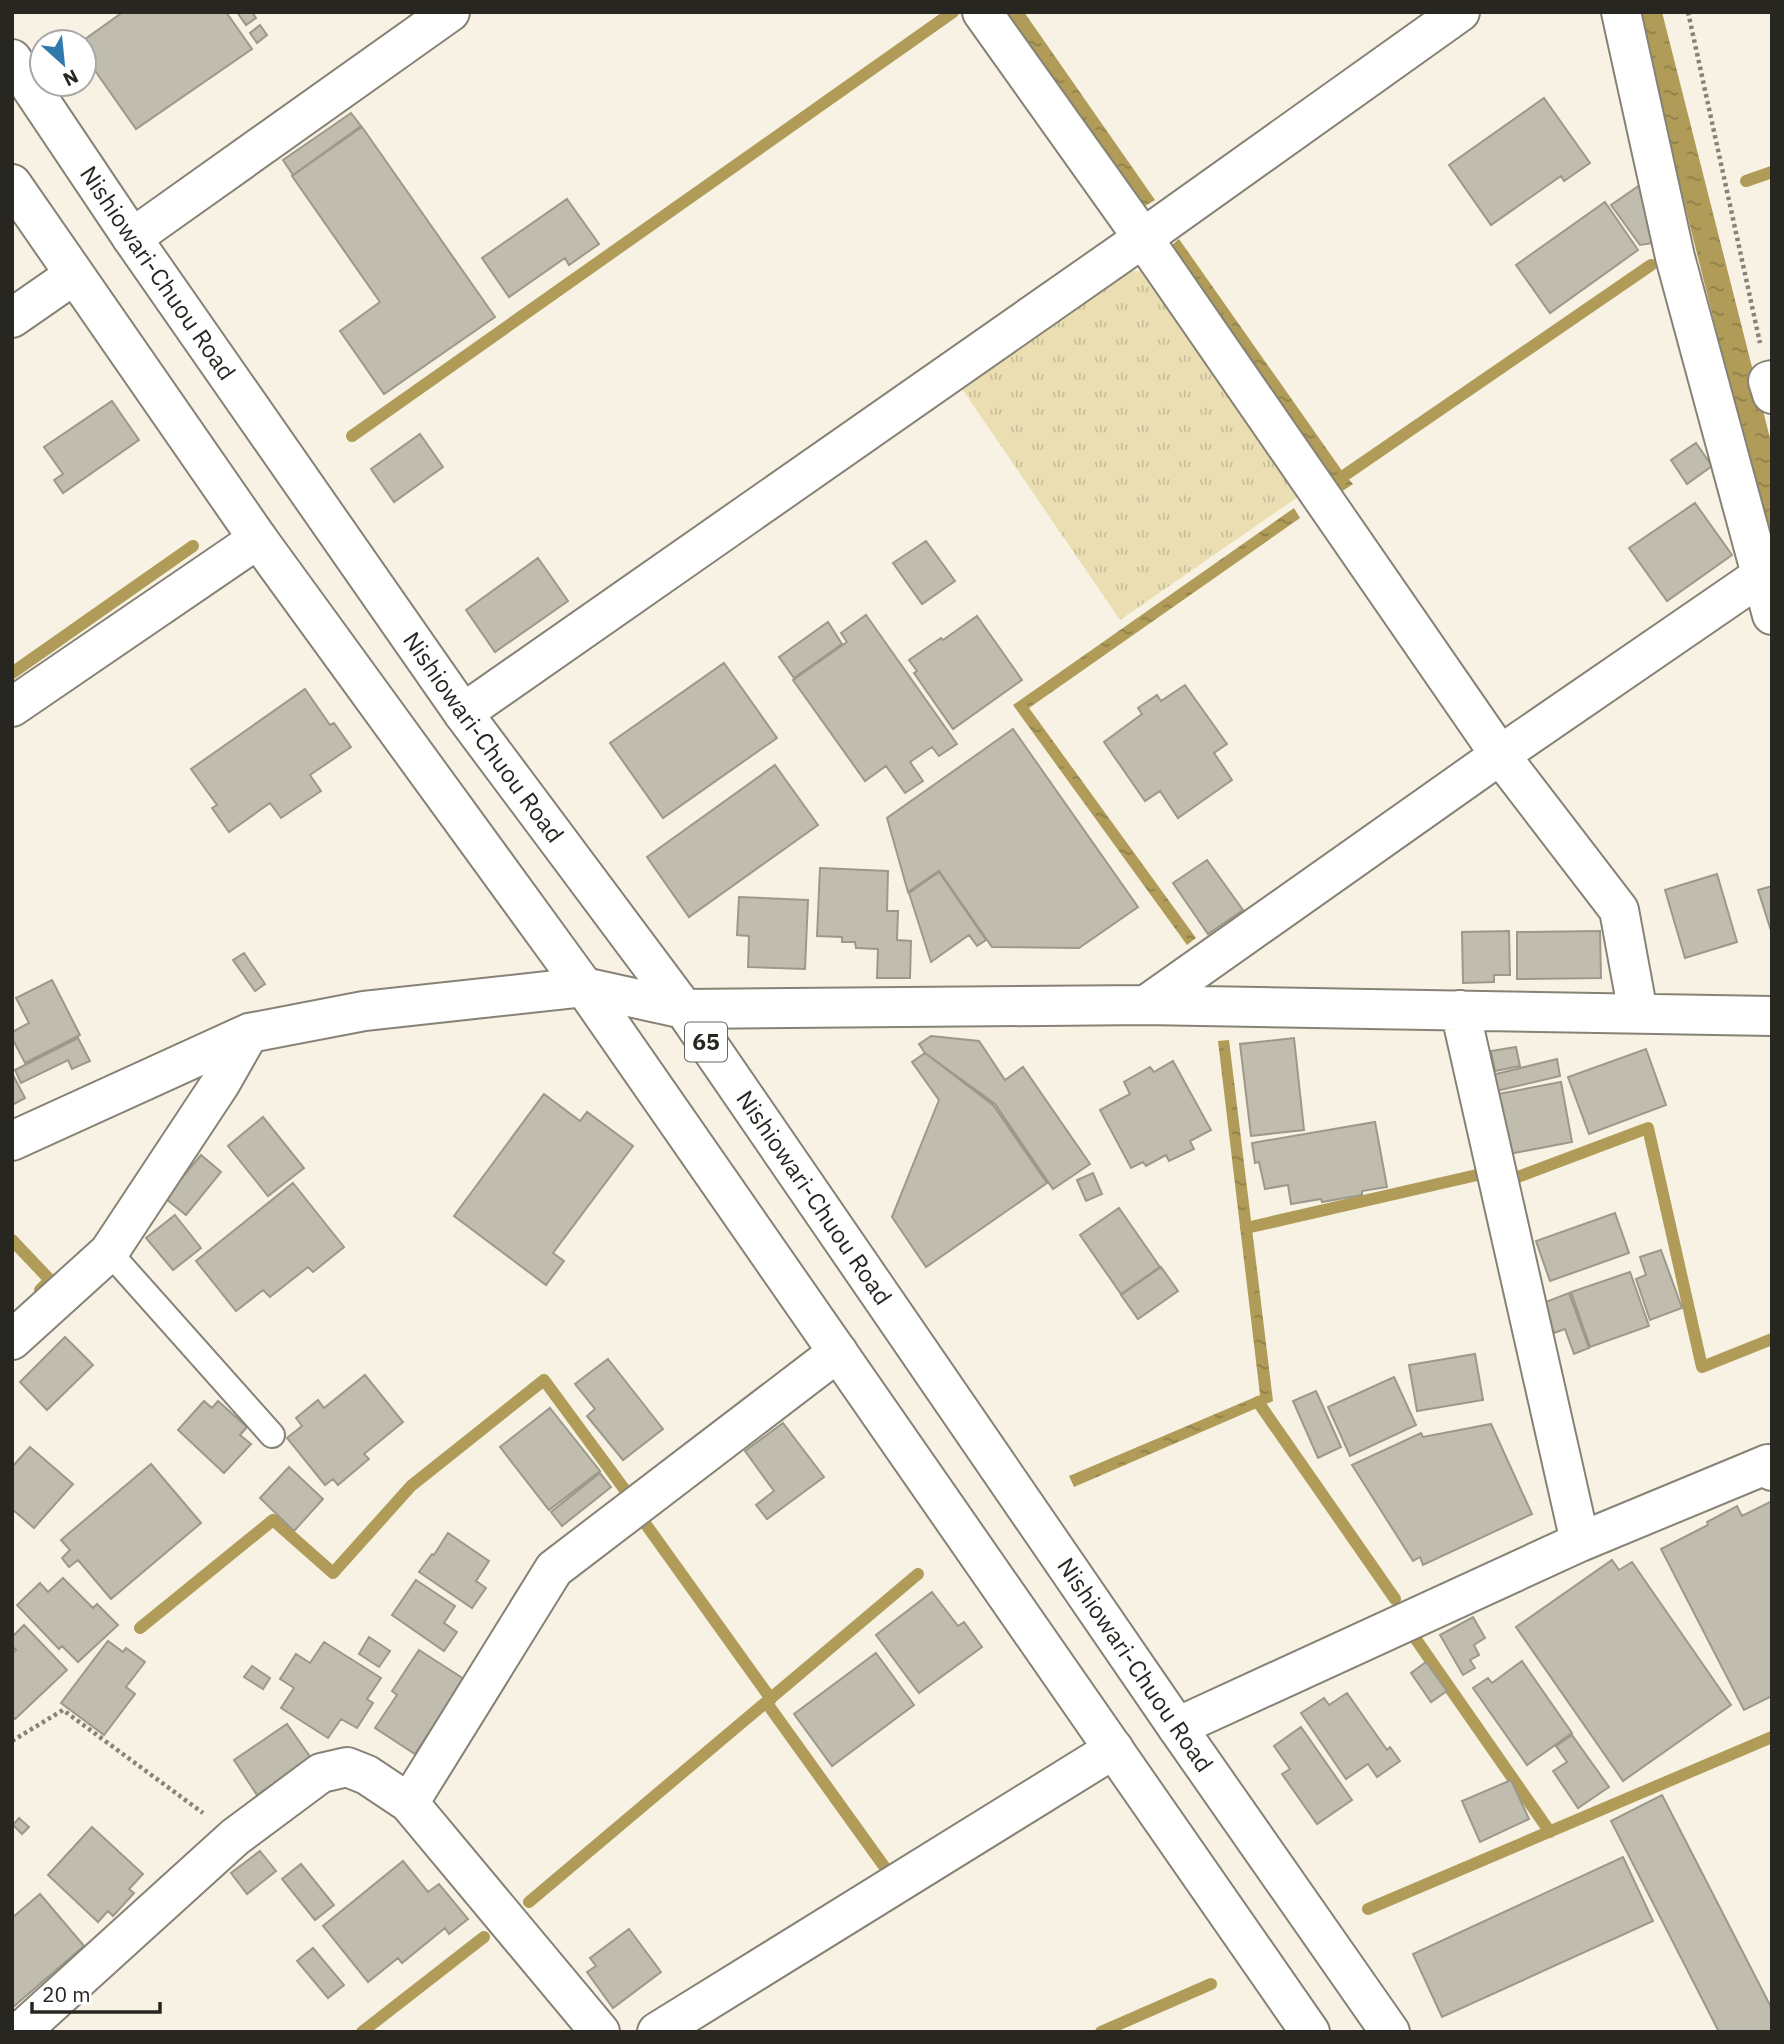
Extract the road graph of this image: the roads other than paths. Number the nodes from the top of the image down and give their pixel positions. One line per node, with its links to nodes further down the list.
1 (450, 12): 7 (street)
2 (982, 12): 8 (street)
3 (1460, 12): 8 (street)
4 (1621, 12): 12 (street)
5 (12, 59): 7 (street, Nishiowari-Chuou Road / 65)
6 (12, 184): 9 (street)
7 (132, 238): 15 (street, Nishiowari-Chuou Road / 65)
8 (1143, 238): 15 (street); 16 (street)
9 (74, 275): 10 (street); 11 (street)
10 (12, 318)
11 (258, 539): 14 (street); 17 (street)
12 (1762, 575): 13 (street); 16 (street)
13 (1772, 615)
14 (12, 707)
15 (463, 713): 19 (street, Nishiowari-Chuou Road / 65)
16 (1500, 755): 18 (street); 21 (street)
17 (584, 987): 19 (street); 23 (street); 27 (street)
18 (1146, 1004): 19 (street); 20 (street)
19 (684, 1009): 31 (street, Nishiowari-Chuou Road / 65)
20 (1460, 1010): 21 (street); 30 (street)
21 (1638, 1013): 22 (street)
22 (1772, 1016)
23 (249, 1032): 24 (street); 25 (street)
24 (12, 1140)
25 (109, 1252): 26 (street); 28 (lane)
26 (12, 1340)
27 (838, 1352): 32 (street); 33 (street)
28 (272, 1434)
29 (1772, 1471): 30 (street)
30 (1580, 1542): 31 (street)
31 (1177, 1727): 38 (street, Nishiowari-Chuou Road / 65)
32 (1114, 1749): 36 (street); 37 (street)
33 (409, 1804): 34 (street); 35 (street)
34 (20, 2032)
35 (600, 2032)
36 (657, 2032)
37 (1311, 2032)
38 (1390, 2032)

